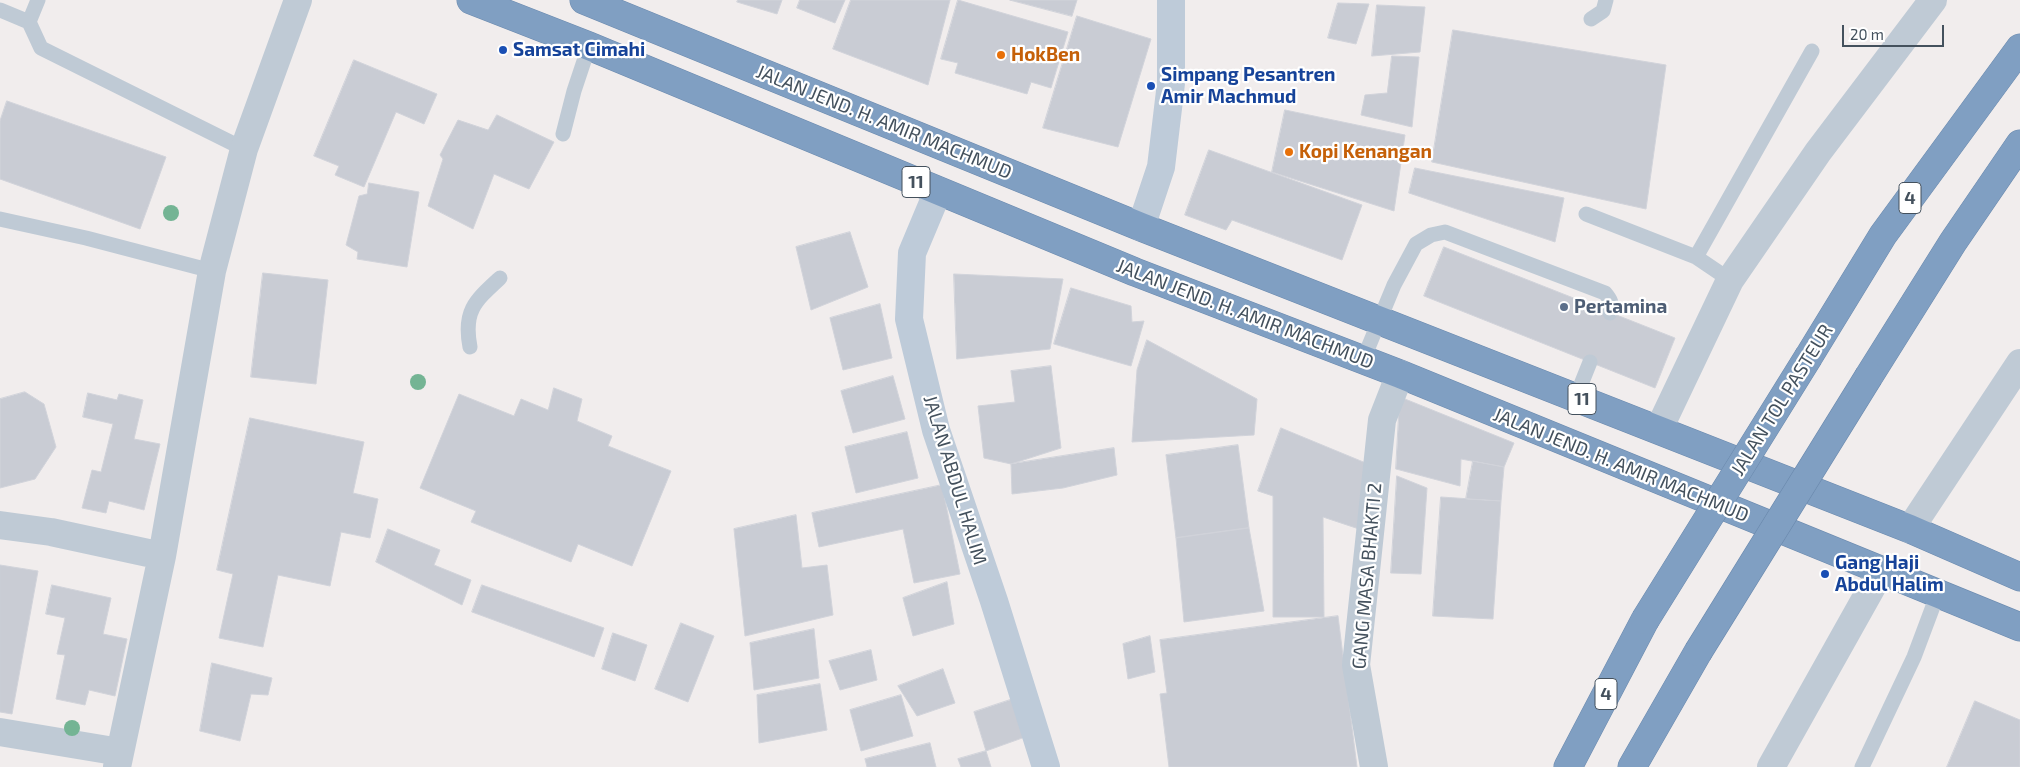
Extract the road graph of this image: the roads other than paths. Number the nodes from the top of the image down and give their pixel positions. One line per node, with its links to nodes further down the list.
1 (38, 0): 10 (lane)
2 (298, 0): 16 (street)
3 (470, 0): 11 (highway, JALAN JEND. H. AMIR MACHMUD / 11)
4 (584, 0): 20 (highway, JALAN JEND. H. AMIR MACHMUD / 11)
5 (1171, 0): 20 (street)
6 (1606, 0): 9 (lane)
7 (1933, 0): 24 (street)
8 (0, 10): 10 (lane)
9 (1591, 19)
10 (29, 22): 16 (lane)
11 (589, 46): 14 (lane); 17 (highway, JALAN JEND. H. AMIR MACHMUD / 11)
12 (2020, 48): 45 (highway, JALAN TOL PASTEUR / 4, bridge)
13 (1812, 51): 21 (lane)
14 (563, 134)
15 (2020, 144): 46 (highway, bridge)
16 (244, 149): 22 (street)
17 (938, 191): 28 (highway, JALAN JEND. H. AMIR MACHMUD / 11); 43 (street, JALAN ABDUL HALIM)
18 (1586, 214): 21 (lane)
19 (0, 219): 22 (lane)
20 (1141, 226): 26 (highway, JALAN JEND. H. AMIR MACHMUD / 11)
21 (1696, 257): 24 (lane)
22 (212, 271): 36 (street)
23 (500, 278): 27 (lane)
24 (1730, 280): 33 (street)
25 (1610, 313): 26 (lane)
26 (1379, 321): 28 (lane); 32 (highway, JALAN JEND. H. AMIR MACHMUD / 11)
27 (470, 347)
28 (1363, 360): 31 (highway, JALAN JEND. H. AMIR MACHMUD / 11)
29 (1590, 362): 32 (lane)
30 (2020, 363): 35 (street)
31 (1400, 374): 37 (highway, JALAN JEND. H. AMIR MACHMUD / 11); 44 (street, GANG MASA BHAKTI 2)
32 (1576, 397): 33 (highway, JALAN JEND. H. AMIR MACHMUD / 11)
33 (1659, 430): 35 (highway, JALAN JEND. H. AMIR MACHMUD / 11)
34 (0, 525): 36 (street)
35 (1910, 529): 38 (highway, JALAN JEND. H. AMIR MACHMUD / 11)
36 (162, 556): 42 (street)
37 (1881, 571): 39 (highway, JALAN JEND. H. AMIR MACHMUD / 11); 47 (street)
38 (2020, 577)
39 (1938, 593): 40 (highway, JALAN JEND. H. AMIR MACHMUD / 11); 48 (lane)
40 (2020, 627)
41 (0, 732): 42 (street)
42 (118, 760)
43 (1046, 767)
44 (1374, 767)
45 (1568, 767)
46 (1632, 767)
47 (1771, 767)
48 (1862, 767)

